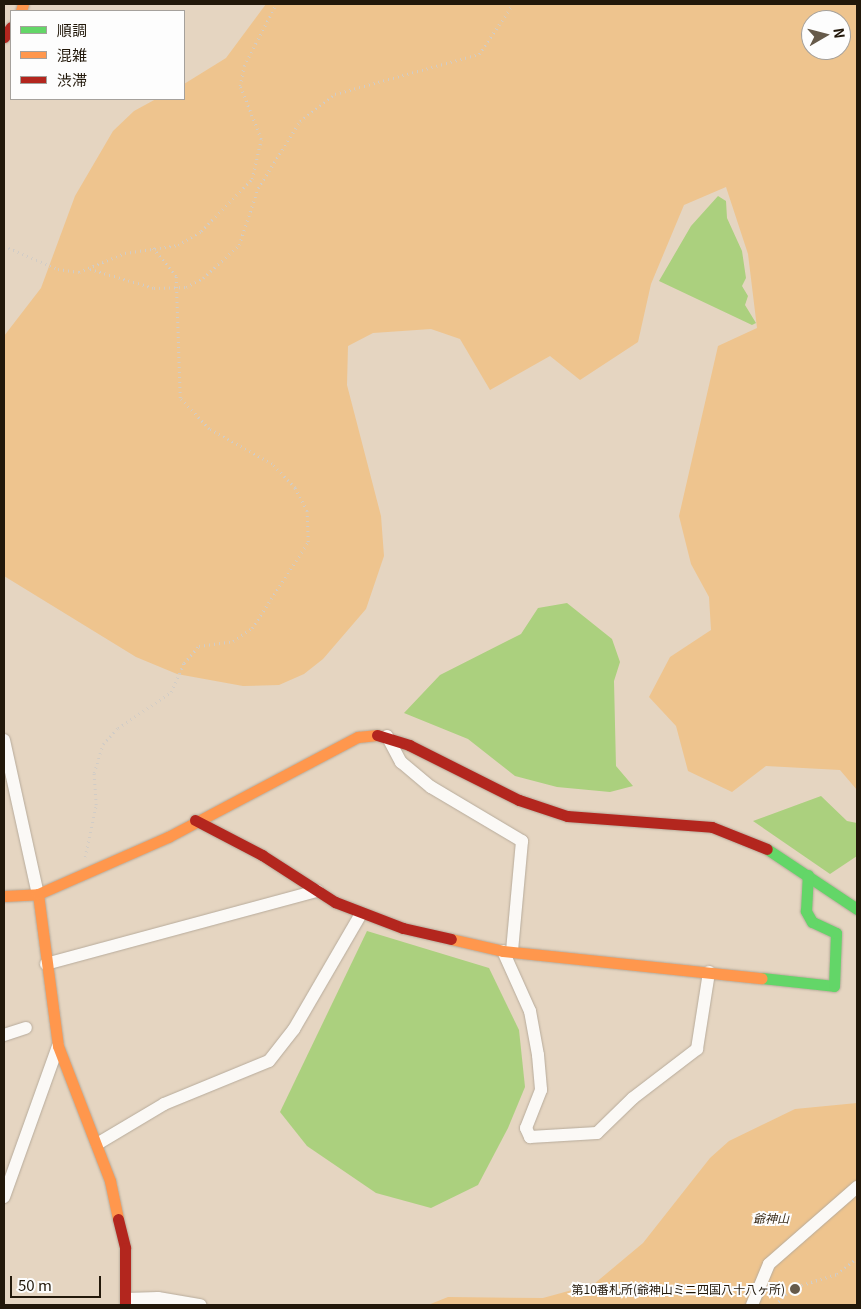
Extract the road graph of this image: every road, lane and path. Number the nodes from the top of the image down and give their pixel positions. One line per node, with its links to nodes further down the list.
1 (276, 4): 4 (path)
2 (513, 4): 6 (path)
3 (4, 246): 5 (path)
4 (152, 247): 5 (path); 6 (path)
5 (90, 270): 6 (path)
6 (177, 287): 10 (path)
7 (387, 736): 9 (street); 11 (street); 17 (street)
8 (4, 740): 13 (street)
9 (195, 820): 10 (street); 12 (street)
10 (81, 873): 13 (street)
11 (808, 875): 15 (street); 19 (street)
12 (317, 891): 16 (street); 18 (street)
13 (38, 894): 14 (street); 18 (street)
14 (4, 896)
15 (857, 909)
16 (360, 914): 17 (street); 23 (street)
17 (507, 951): 19 (street); 19 (street)
18 (46, 964): 22 (street)
19 (709, 972)
20 (26, 1028): 21 (street)
21 (4, 1035)
22 (58, 1046): 23 (street); 25 (street)
23 (97, 1144): 27 (street)
24 (857, 1187): 29 (street)
25 (4, 1197)
26 (857, 1258): 30 (path)
27 (125, 1302): 28 (street)
28 (200, 1305)
29 (752, 1305)
30 (775, 1305)

